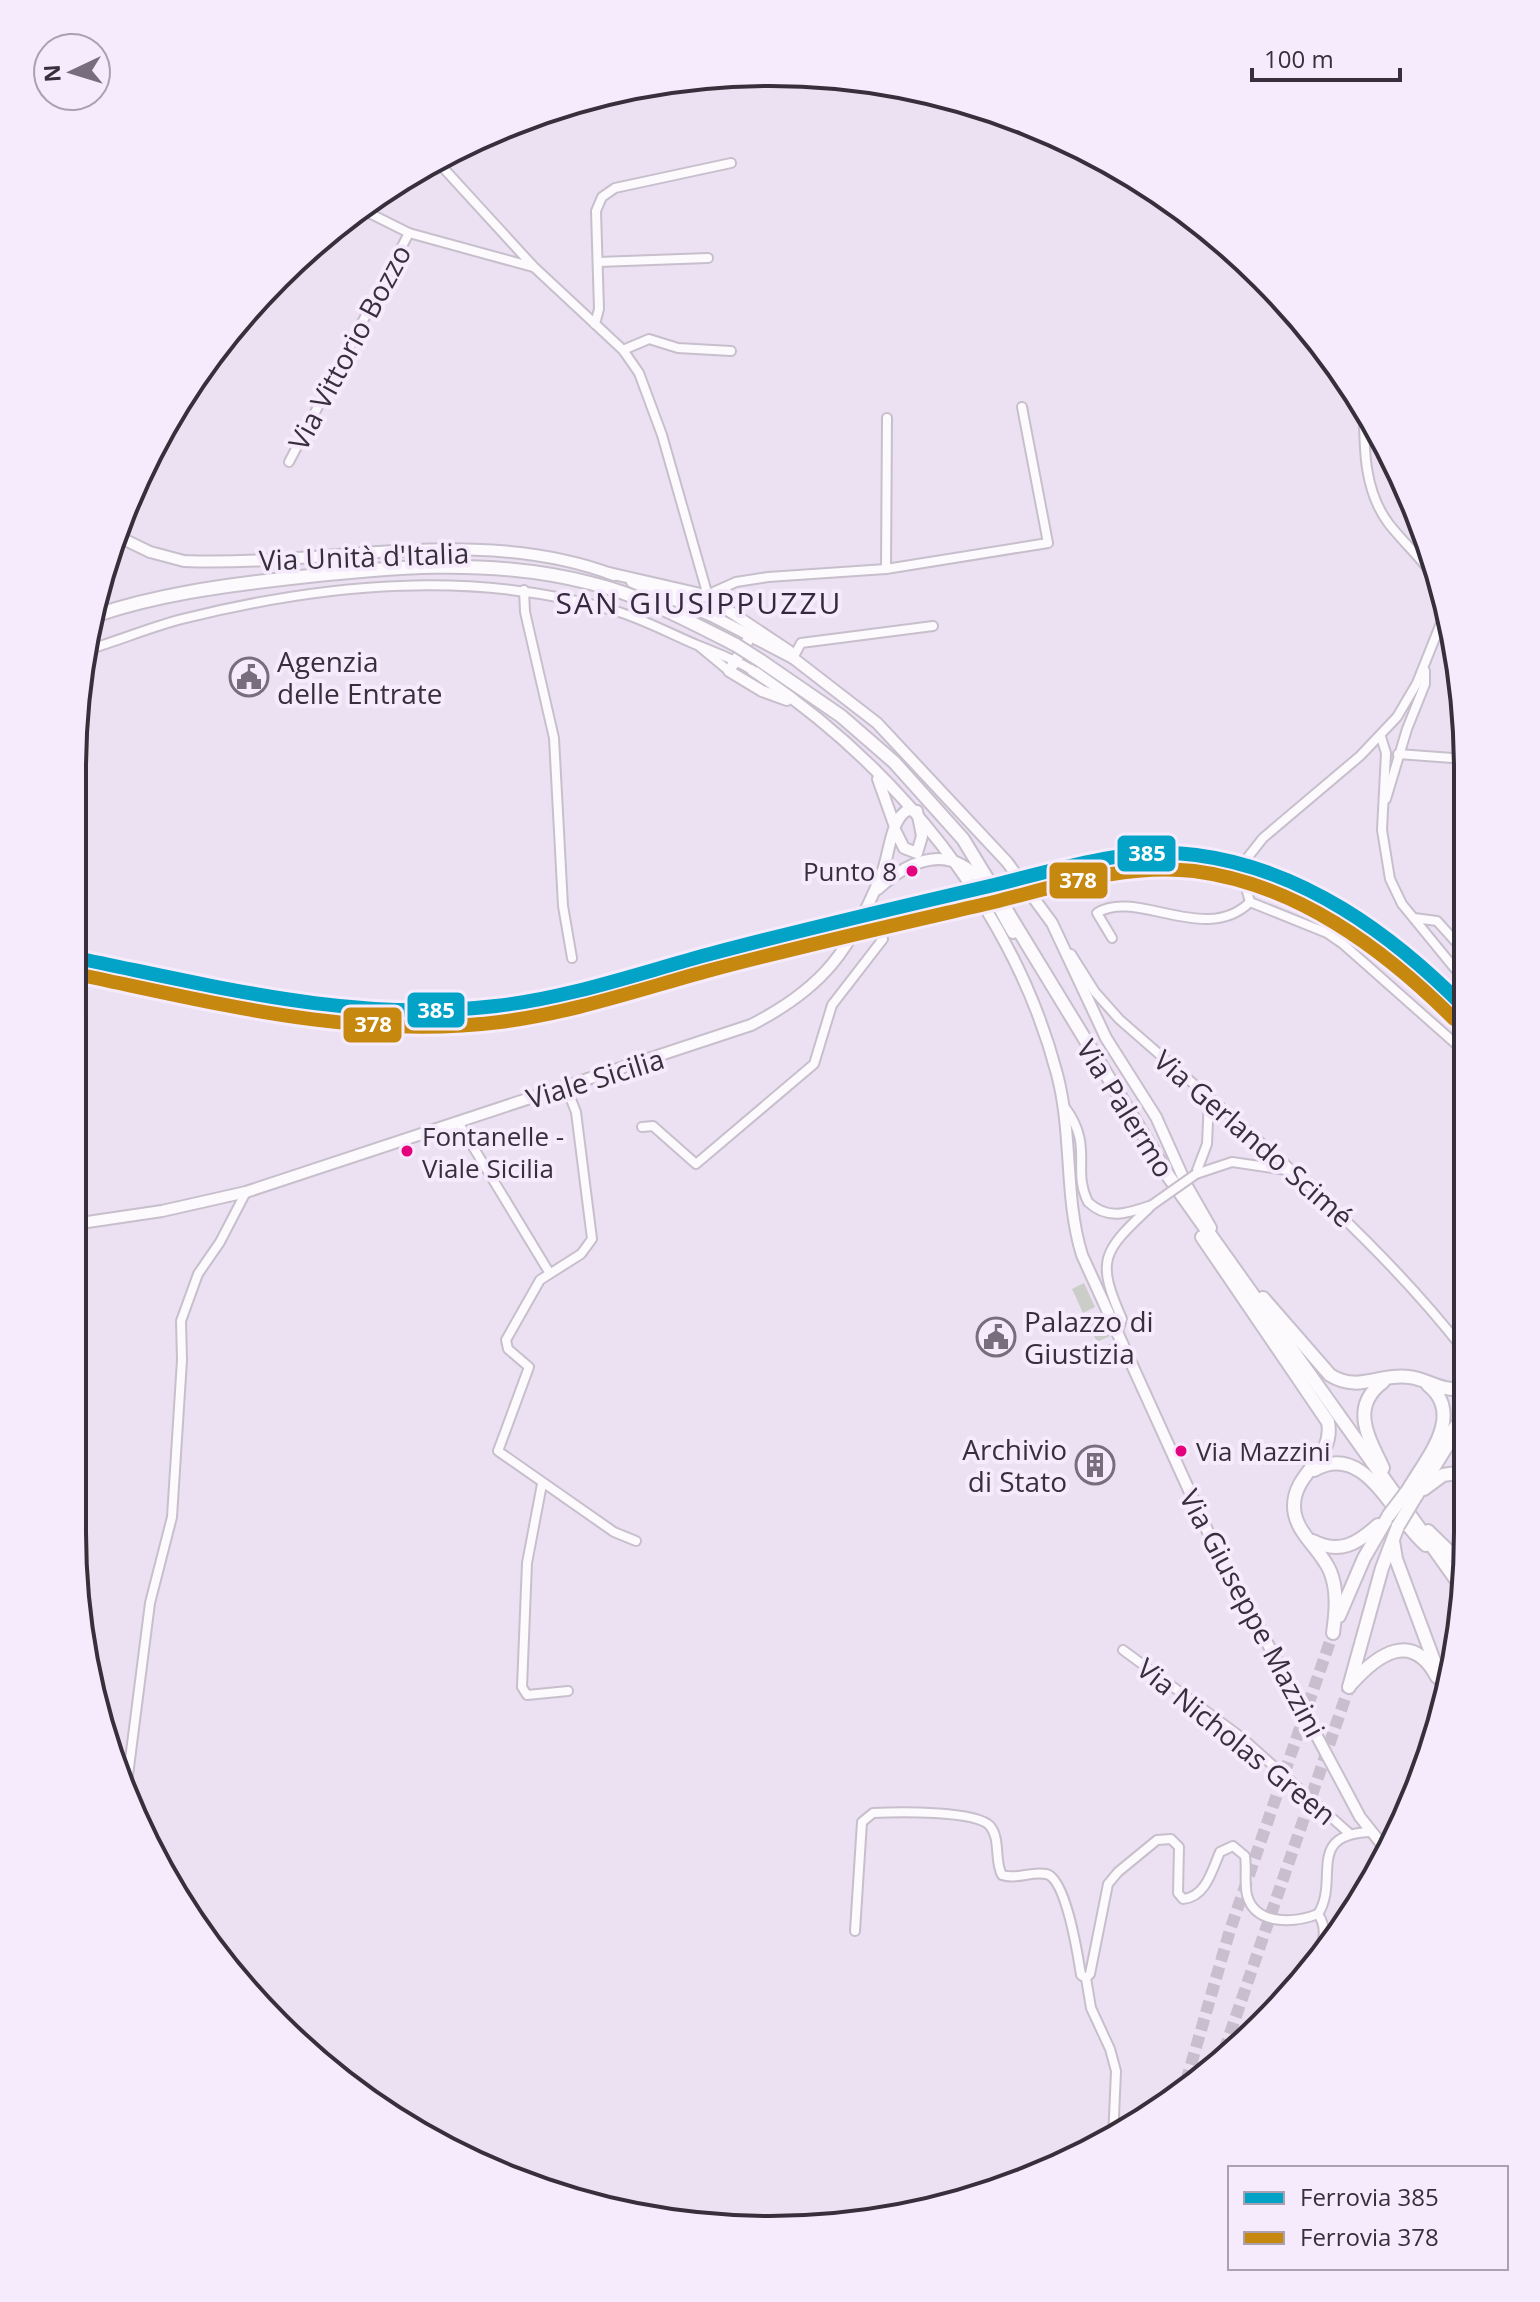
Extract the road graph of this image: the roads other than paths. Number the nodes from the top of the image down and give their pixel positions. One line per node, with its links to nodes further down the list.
1 (731, 163): 6 (street)
2 (444, 169): 7 (street)
3 (372, 214): 4 (street)
4 (409, 233): 7 (street); 14 (street, Via Vittorio Bozzo)
5 (708, 258): 6 (street)
6 (598, 262): 8 (street)
7 (534, 267): 8 (street)
8 (595, 324): 9 (street)
9 (623, 350): 10 (street); 22 (street)
10 (731, 351)
11 (1022, 407): 17 (street)
12 (887, 418): 17 (street)
13 (1364, 432): 16 (street)
14 (289, 462)
15 (126, 540): 18 (street, Via Unità d'Italia)
16 (1420, 556)
17 (886, 569): 19 (street)
18 (609, 573): 21 (street, Via Unità d'Italia); 22 (street, Via Unità d'Italia)
19 (726, 587): 22 (street); 23 (street)
20 (524, 590): 30 (street, Via Giuseppe Mazzini); 31 (street, Via Giuseppe Mazzini); 57 (street)
21 (655, 590): 22 (street); 25 (street, Via Unità d'Italia)
22 (705, 595): 23 (street, Via Unità d'Italia); 25 (street)
23 (728, 610): 29 (street, Via Unità d'Italia)
24 (104, 613): 35 (main road, Via Palermo, bridge)
25 (714, 617): 28 (street, Via Unità d'Italia)
26 (933, 626): 32 (street)
27 (1439, 628): 34 (street)
28 (750, 637): 29 (street, Via Unità d'Italia); 33 (street)
29 (768, 642): 32 (street, Via Unità d'Italia); 35 (street)
30 (699, 646): 33 (street, Via Giuseppe Mazzini); 36 (street, Via Giuseppe Mazzini)
31 (97, 647)
32 (793, 658): 54 (street, Via Unità d'Italia)
33 (735, 660): 35 (street, Via Giuseppe Mazzini); 36 (street)
34 (1425, 664): 39 (street); 40 (street)
35 (756, 665): 37 (street); 38 (street, Via Giuseppe Mazzini); 59 (main road, Via Palermo)
36 (729, 671): 37 (street, Via Giuseppe Mazzini)
37 (745, 682): 38 (street, Via Giuseppe Mazzini)
38 (794, 703): 42 (street, Via Giuseppe Mazzini)
39 (1381, 737): 43 (street); 51 (street)
40 (1398, 754): 41 (street); 43 (street)
41 (1454, 758)
42 (868, 764): 44 (street, Via Giuseppe Mazzini); 45 (street, Via Giuseppe Mazzini)
43 (1382, 807): 53 (street)
44 (917, 811): 45 (street); 46 (street); 49 (street, Via Giuseppe Mazzini)
45 (895, 829): 46 (street); 50 (street, Viale Sicilia)
46 (917, 853): 47 (street); 48 (street)
47 (946, 860): 48 (street); 49 (street)
48 (907, 864): 50 (street)
49 (960, 866): 59 (street); 64 (street, Via Giuseppe Mazzini)
50 (874, 893): 52 (street, Viale Sicilia)
51 (1250, 902): 55 (street); 60 (street)
52 (869, 906): 62 (street, Viale Sicilia); 66 (street)
53 (1414, 918): 56 (street); 58 (street)
54 (1052, 923): 63 (street, Via Gerlando Scimé); 72 (street, Via Unità d'Italia)
55 (1112, 938)
56 (1454, 940)
57 (572, 958)
58 (1454, 967)
59 (1049, 981): 61 (main road, Via Palermo)
60 (1454, 1042)
61 (1097, 1063): 72 (main road, Via Palermo); 81 (main road)
62 (566, 1087): 65 (street, Viale Sicilia); 73 (street)
63 (1209, 1098): 67 (street, Via Gerlando Scimé); 68 (street)
64 (1064, 1106): 70 (street); 74 (street, Via Giuseppe Mazzini)
65 (458, 1122): 69 (street, Viale Sicilia); 73 (street)
66 (642, 1127)
67 (1297, 1172): 68 (street); 75 (street, Via Gerlando Scimé)
68 (1196, 1174): 70 (street, bridge)
69 (246, 1192): 71 (street, Viale Sicilia); 96 (street)
70 (1152, 1205): 74 (street)
71 (86, 1222)
72 (1232, 1265): 76 (main road); 84 (main road, Via Palermo)
73 (549, 1272): 82 (street)
74 (1117, 1335): 97 (street, Via Giuseppe Mazzini)
75 (1454, 1339)
76 (1389, 1379): 77 (main road); 84 (main road)
77 (1422, 1381): 78 (main road); 83 (main road)
78 (1454, 1389)
79 (1454, 1432): 83 (main road)
80 (1454, 1473): 83 (main road)
81 (1305, 1477): 87 (main road); 89 (main road)
82 (542, 1484): 88 (street); 95 (street)
83 (1412, 1493): 85 (main road, bridge); 86 (main road, bridge)
84 (1403, 1507): 89 (main road, Via Palermo); 90 (main road)
85 (1389, 1515): 87 (main road); 87 (main road)
86 (1396, 1532): 93 (main road); 94 (main road)
87 (1305, 1535)
88 (636, 1541)
89 (1438, 1556): 91 (main road, Via Palermo)
90 (1453, 1556)
91 (1453, 1576)
92 (1123, 1650): 98 (street, Via Nicholas Green)
93 (1439, 1675)
94 (1438, 1679)
95 (568, 1691)
96 (129, 1770)
97 (1369, 1832): 98 (street); 99 (street, Via Giuseppe Mazzini)
98 (1350, 1834): 100 (street)
99 (1379, 1842)
100 (1318, 1914): 102 (street); 103 (street)
101 (855, 1931): 103 (street)
102 (1325, 1931)
103 (1086, 1978): 104 (street)
104 (1114, 2123)

